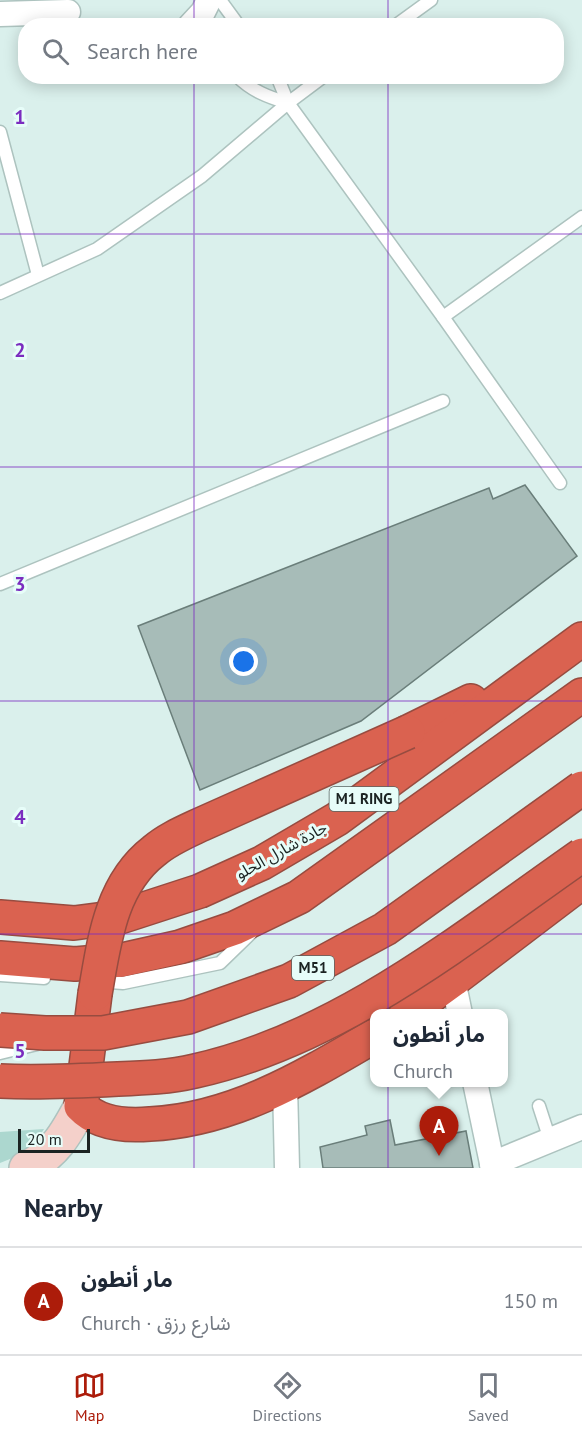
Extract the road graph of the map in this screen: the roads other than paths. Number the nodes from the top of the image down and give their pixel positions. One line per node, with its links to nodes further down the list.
1 (209, 0): 6 (street)
2 (220, 0): 7 (lane)
3 (431, 0): 8 (lane)
4 (70, 12): 5 (street)
5 (0, 14)
6 (197, 18)
7 (233, 18)
8 (406, 18)
9 (245, 84): 12 (lane)
10 (280, 84): 12 (lane)
11 (313, 84): 12 (lane)
12 (288, 103): 15 (lane); 17 (lane)
13 (0, 132): 15 (lane)
14 (582, 217): 17 (lane)
15 (38, 275): 16 (lane)
16 (0, 293)
17 (443, 317): 19 (lane)
18 (443, 401): 20 (lane)
19 (560, 483)
20 (0, 584)
21 (582, 639): 22 (highway, جادة شارل الحلو / M1 RING)
22 (546, 665): 28 (highway, جادة شارل الحلو / M1 RING); 33 (highway, bridge)
23 (582, 695): 27 (highway)
24 (582, 788): 36 (highway, M51, bridge)
25 (582, 855): 39 (highway, bridge)
26 (582, 882): 32 (highway)
27 (280, 906): 29 (highway); 33 (lane)
28 (5, 917)
29 (0, 958)
30 (0, 975): 31 (lane)
31 (56, 979)
32 (453, 980): 34 (highway); 35 (street)
33 (92, 988): 38 (lane); 42 (highway)
34 (413, 1009)
35 (459, 1009)
36 (0, 1030)
37 (370, 1039): 40 (highway)
38 (0, 1053)
39 (0, 1081)
40 (285, 1085): 42 (highway); 48 (street)
41 (476, 1087): 46 (street)
42 (81, 1106): 47 (street)
43 (539, 1106): 45 (lane)
44 (582, 1127): 45 (street)
45 (550, 1140): 46 (street)
46 (492, 1166)
47 (26, 1168)
48 (287, 1168)

